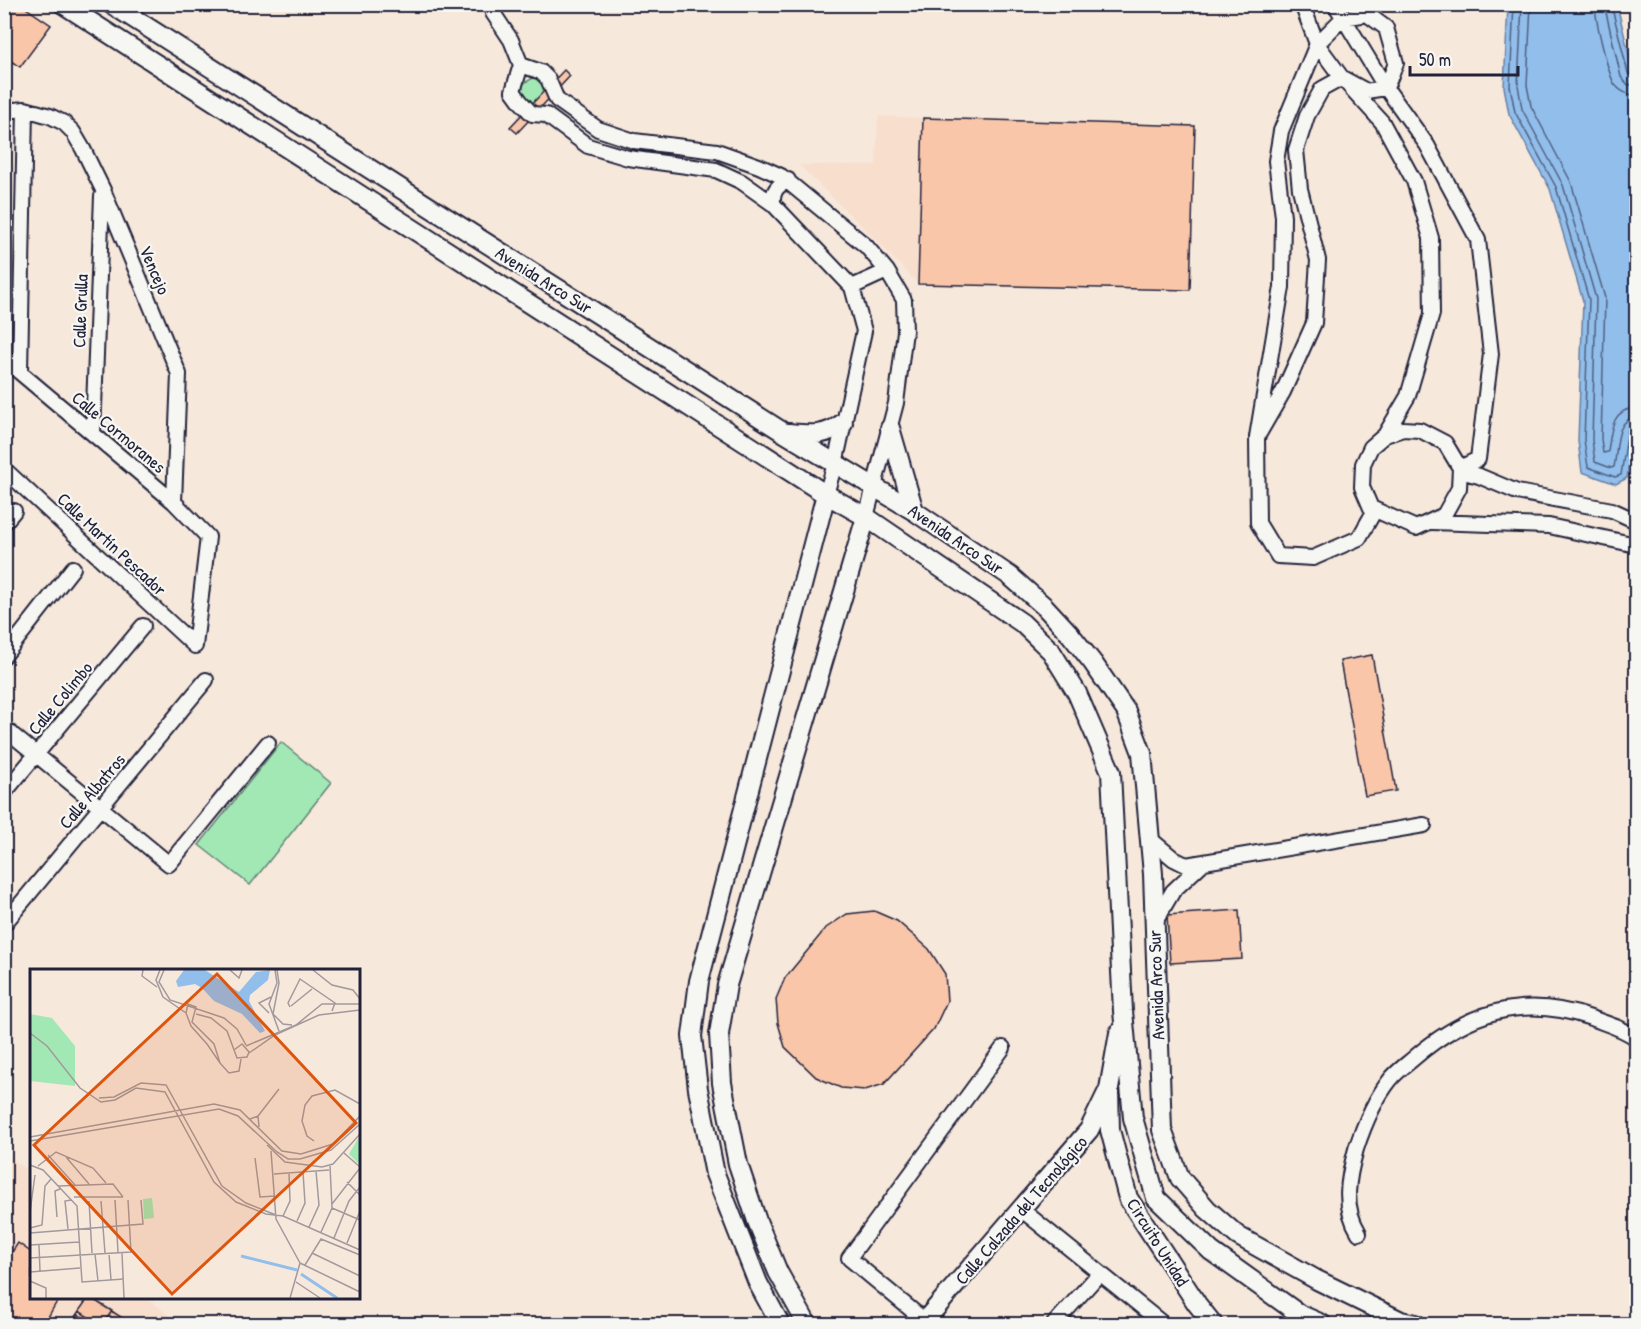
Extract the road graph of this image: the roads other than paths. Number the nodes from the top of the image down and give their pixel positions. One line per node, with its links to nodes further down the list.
1 (63, 4): 32 (main road, Avenida Arco Sur)
2 (111, 4): 24 (main road, Avenida Arco Sur)
3 (491, 4): 8 (street)
4 (1302, 4): 7 (street)
5 (1335, 4): 6 (street)
6 (1343, 18): 7 (street); 10 (street); 10 (street)
7 (1317, 44): 9 (street); 27 (street)
8 (521, 65): 11 (street); 14 (street)
9 (1342, 78): 10 (street); 26 (street); 27 (street)
10 (1386, 88): 30 (street)
11 (557, 100): 14 (street); 15 (street)
12 (25, 109): 13 (street, Vencejo); 16 (street, Vencejo); 21 (street)
13 (4, 111)
14 (546, 115): 17 (street)
15 (788, 180): 17 (street); 18 (street)
16 (103, 190): 25 (street, Calle Grulla); 33 (street, Vencejo)
17 (772, 204): 19 (street)
18 (887, 271): 19 (street); 23 (street)
19 (852, 287): 22 (street)
20 (4, 359): 21 (street, Calle Cormoranes)
21 (20, 372): 25 (street, Calle Cormoranes)
22 (843, 423): 24 (main road); 28 (street)
23 (890, 428): 31 (street); 36 (main road)
24 (783, 432): 28 (main road, Avenida Arco Sur)
25 (93, 434): 33 (street, Calle Cormoranes)
26 (1385, 435): 30 (street); 34 (street)
27 (1257, 437): 34 (street)
28 (835, 464): 31 (main road, Avenida Arco Sur); 32 (street)
29 (4, 469): 41 (street, Calle Martín Pescador)
30 (1460, 470): 38 (street); 39 (street)
31 (874, 487): 36 (main road, Avenida Arco Sur); 37 (street)
32 (826, 494): 37 (main road, Avenida Arco Sur); 66 (main road)
33 (174, 502): 41 (street, Calle Cormoranes)
34 (1375, 510): 39 (street)
35 (14, 511): 40 (street)
36 (914, 511): 53 (main road, Avenida Arco Sur)
37 (866, 517): 57 (main road, Avenida Arco Sur); 67 (main road)
38 (1636, 521)
39 (1430, 522): 42 (street)
40 (4, 523)
41 (208, 537)
42 (1636, 545)
43 (74, 568): 45 (street)
44 (143, 626): 49 (street, Calle Colimbo)
45 (4, 656)
46 (206, 680): 51 (street, Calle Albatros)
47 (4, 728): 49 (street)
48 (268, 743): 51 (street)
49 (37, 754): 50 (street, Calle Colimbo); 51 (street)
50 (4, 793)
51 (101, 808): 55 (street, Calle Albatros)
52 (1424, 825): 54 (street)
53 (1150, 839): 54 (street); 56 (main road, Avenida Arco Sur)
54 (1204, 862): 56 (street)
55 (4, 924)
56 (1154, 924): 72 (main road, Avenida Arco Sur)
57 (1123, 1011): 60 (main road, Circuito Unidad); 61 (main road, Avenida Arco Sur)
58 (1636, 1038): 63 (street)
59 (1003, 1048): 65 (street)
60 (1109, 1089): 61 (main road); 62 (main road, Calle Calzada del Tecnológico); 70 (main road, Circuito Unidad)
61 (1133, 1118): 71 (main road, Avenida Arco Sur)
62 (1022, 1210): 64 (street); 65 (main road, Calle Calzada del Tecnológico)
63 (1359, 1233)
64 (1100, 1273): 68 (street); 69 (street)
65 (924, 1323)
66 (780, 1324)
67 (807, 1324)
68 (1054, 1324)
69 (1163, 1324)
70 (1213, 1324)
71 (1322, 1324)
72 (1416, 1324)

